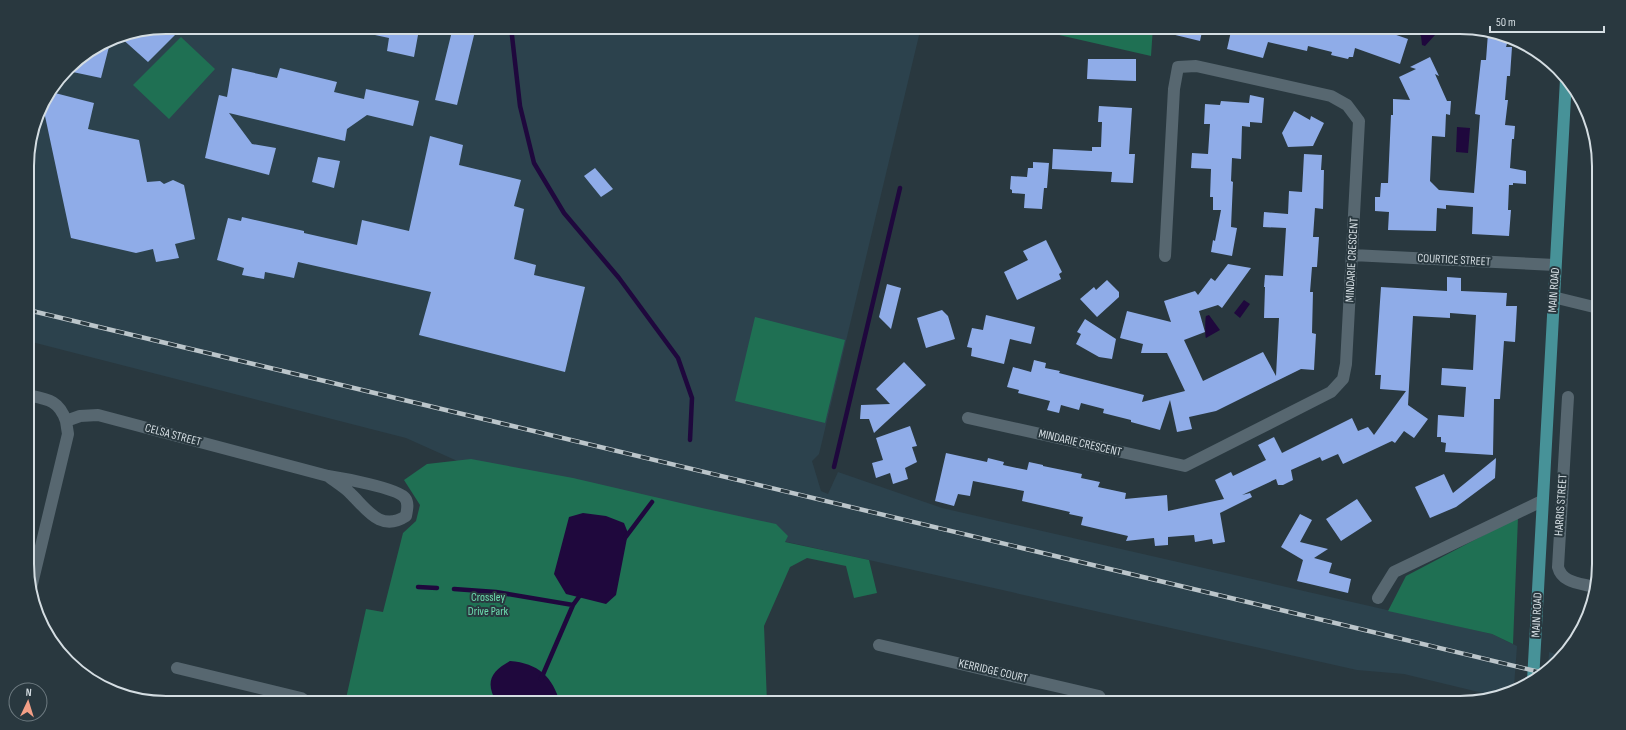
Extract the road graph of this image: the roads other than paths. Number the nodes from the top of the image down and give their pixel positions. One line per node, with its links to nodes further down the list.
1 (1566, 87): 4 (main road, MAIN ROAD)
2 (1165, 256): 3 (street, MINDARIE CRESCENT)
3 (1352, 256): 4 (street, COURTICE STREET); 9 (street, MINDARIE CRESCENT)
4 (1555, 265): 5 (main road, MAIN ROAD)
5 (1553, 297): 6 (street); 12 (main road, MAIN ROAD)
6 (1592, 307)
7 (34, 396): 10 (street)
8 (1568, 398): 14 (street, HARRIS STREET)
9 (968, 418)
10 (66, 421): 11 (street, CELSA STREET); 13 (street)
11 (328, 476): 11 (street, CELSA STREET)
12 (1542, 501): 15 (street); 18 (main road, MAIN ROAD)
13 (35, 573)
14 (1590, 586)
15 (1378, 598)
16 (879, 645): 20 (street, KERRIDGE COURT)
17 (177, 668): 19 (street)
18 (1533, 674)
19 (293, 696)
20 (1099, 696)

